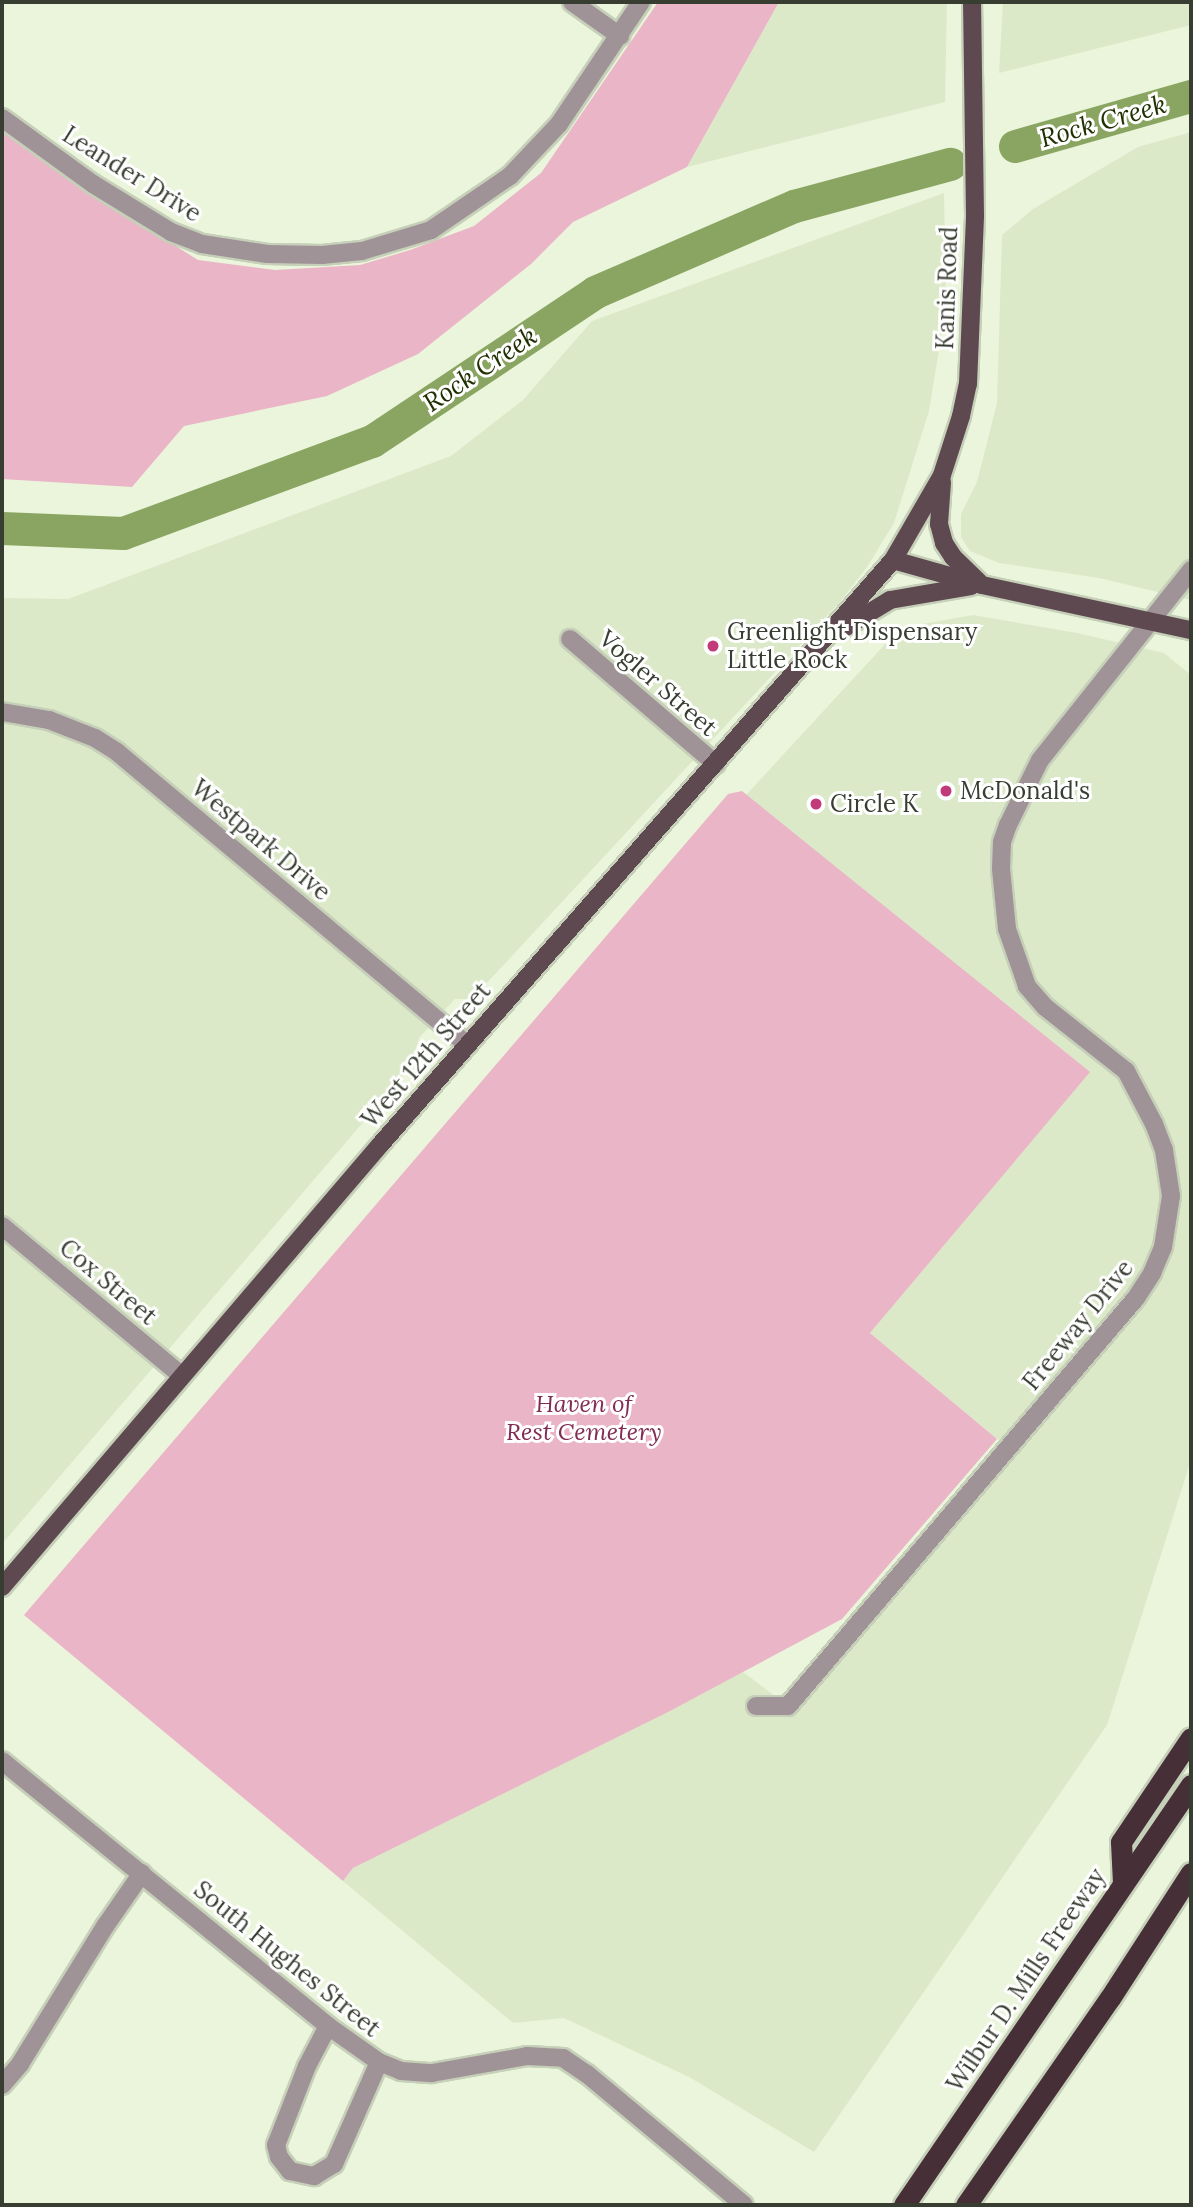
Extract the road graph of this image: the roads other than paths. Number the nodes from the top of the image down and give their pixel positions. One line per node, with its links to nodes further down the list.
1 (572, 2): 4 (street)
2 (641, 2): 4 (street, Leander Drive)
3 (972, 2): 6 (main road, Kanis Road)
4 (620, 36): 5 (street, Leander Drive)
5 (2, 118)
6 (942, 475): 7 (main road, Kanis Road); 9 (main road)
7 (893, 560): 9 (main road); 12 (main road, West 12th Street)
8 (1191, 570): 10 (street, Freeway Drive)
9 (982, 585): 10 (main road); 12 (main road)
10 (1149, 622): 11 (main road); 20 (street, Freeway Drive)
11 (1191, 630)
12 (828, 637): 15 (main road, West 12th Street)
13 (570, 639): 15 (street, Vogler Street)
14 (2, 712): 16 (street, Westpark Drive)
15 (716, 764): 16 (main road, West 12th Street)
16 (468, 1045): 18 (main road, West 12th Street)
17 (2, 1226): 18 (street, Cox Street)
18 (182, 1376): 19 (main road, West 12th Street)
19 (2, 1587)
20 (757, 1706)
21 (1191, 1738): 26 (highway)
22 (2, 1761): 24 (street, South Hughes Street)
23 (1191, 1784): 26 (highway, Wilbur D. Mills Freeway)
24 (142, 1873): 27 (street, South Hughes Street); 29 (street)
25 (1191, 1873): 32 (highway)
26 (1123, 1883): 31 (highway, Wilbur D. Mills Freeway)
27 (328, 2026): 28 (street, South Hughes Street); 28 (street)
28 (379, 2062): 30 (street, South Hughes Street)
29 (2, 2085)
30 (744, 2205)
31 (904, 2205)
32 (966, 2205)

